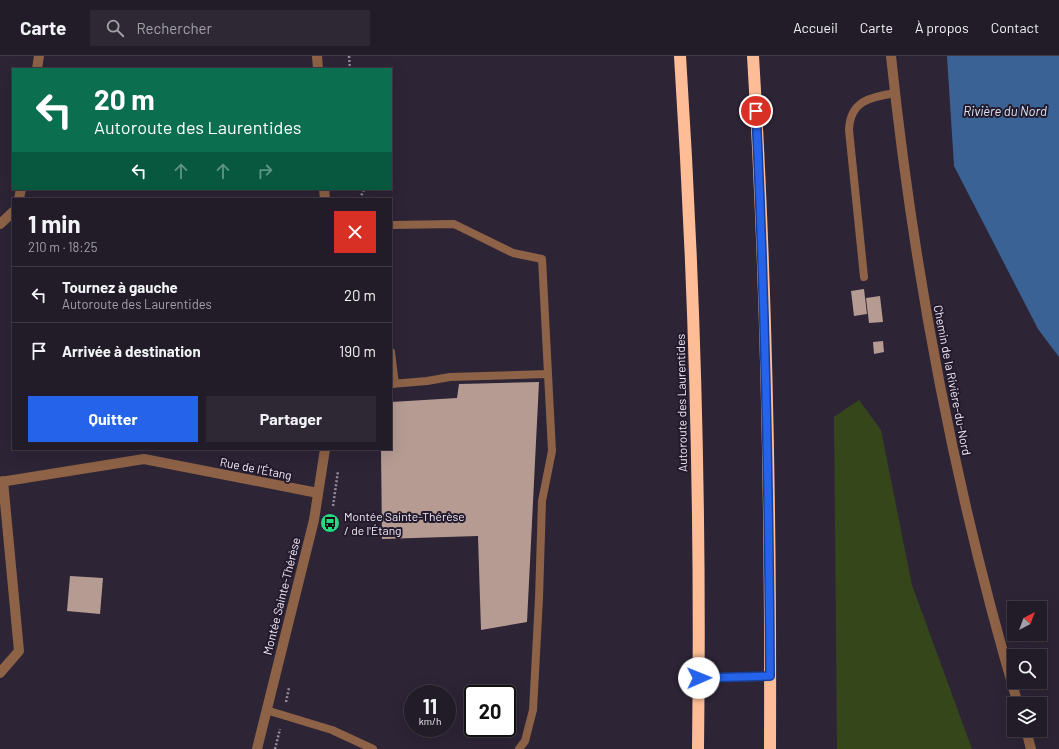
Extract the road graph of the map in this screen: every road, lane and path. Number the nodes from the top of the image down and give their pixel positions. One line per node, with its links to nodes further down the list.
1 (39, 56): 7 (street)
2 (317, 56): 8 (street)
3 (349, 56): 9 (path)
4 (680, 56): 23 (highway, Autoroute des Laurentides)
5 (753, 56): 22 (highway)
6 (891, 56): 10 (street, Chemin de la Rivière-du-Nord)
7 (37, 68)
8 (318, 68)
9 (350, 68)
10 (895, 93): 14 (lane); 24 (street, Chemin de la Rivière-du-Nord)
11 (12, 213): 12 (street)
12 (0, 224)
13 (392, 224): 16 (lane)
14 (864, 276)
15 (392, 368): 17 (lane)
16 (548, 374): 17 (lane); 31 (lane)
17 (393, 384)
18 (325, 450): 20 (street, Montée Sainte-Thérèse)
19 (2, 481): 20 (street, Rue de l'Étang); 21 (street)
20 (318, 494): 25 (street, Montée Sainte-Thérèse)
21 (0, 673)
22 (770, 676): 23 (lane); 33 (highway)
23 (699, 678): 32 (highway, Autoroute des Laurentides)
24 (1016, 697)
25 (266, 710): 28 (street, Montée Sainte-Thérèse); 30 (lane)
26 (280, 729): 29 (path)
27 (1028, 737): 34 (street)
28 (257, 749)
29 (275, 749)
30 (373, 749)
31 (519, 749)
32 (698, 749)
33 (770, 749)
34 (1032, 749)

